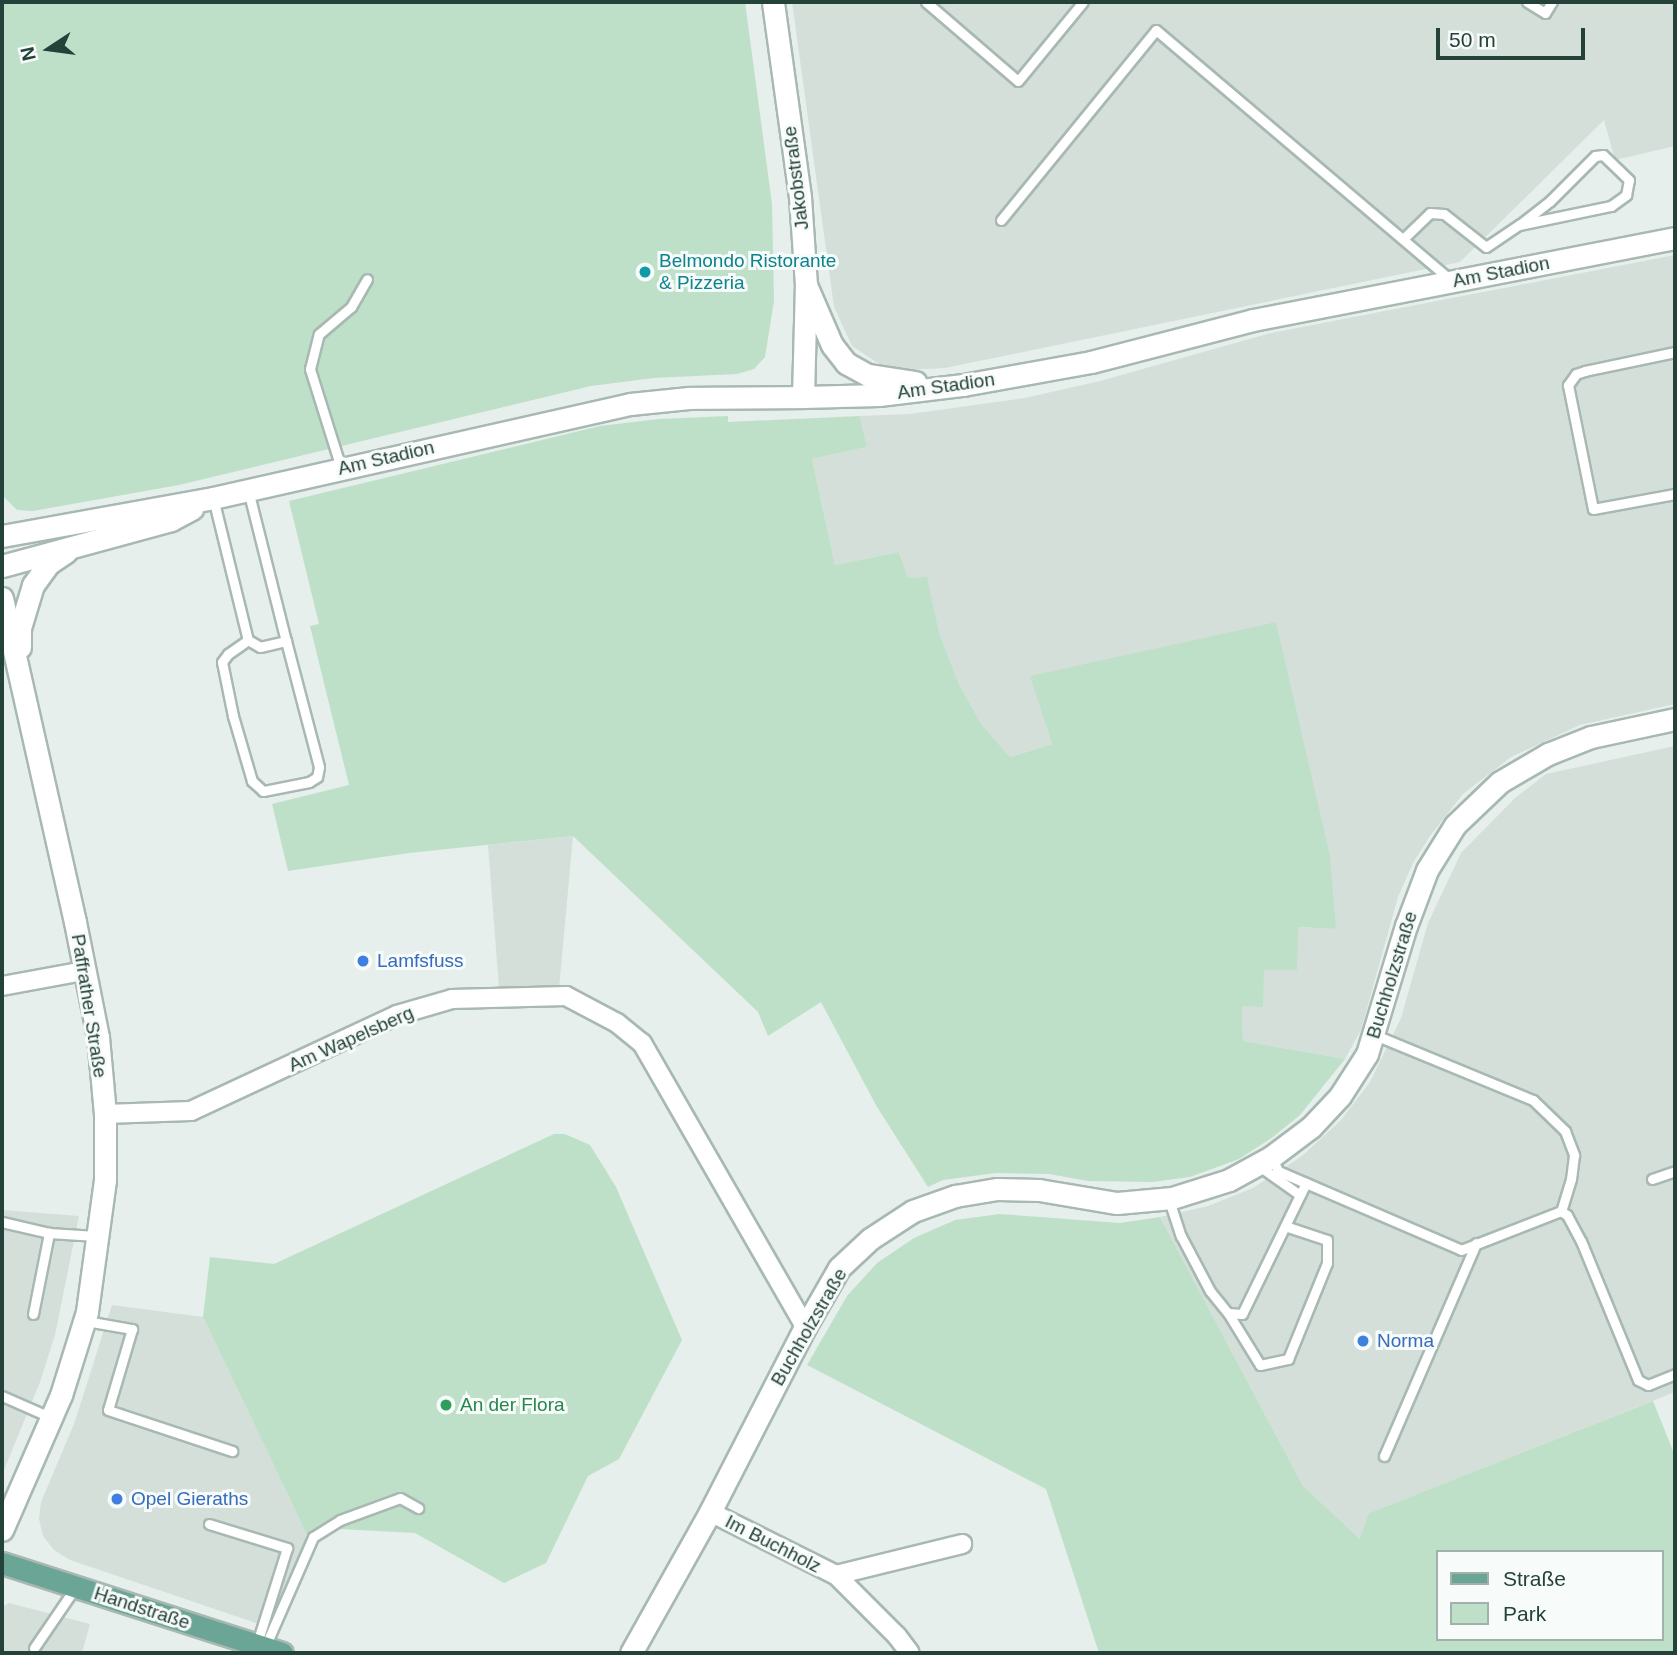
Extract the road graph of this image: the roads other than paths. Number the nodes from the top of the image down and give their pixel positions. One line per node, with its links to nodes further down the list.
1 (774, 2): 12 (street, Jakobstraße)
2 (926, 2): 3 (lane)
3 (1083, 2)
4 (1527, 2): 5 (lane)
5 (1552, 2)
6 (1001, 220): 9 (lane)
7 (1519, 226): 7 (lane); 9 (lane)
8 (1675, 238): 11 (street, Am Stadion)
9 (1403, 239): 11 (lane)
10 (367, 279): 16 (lane)
11 (1452, 281): 14 (street, Am Stadion)
12 (806, 285): 14 (street); 15 (street, Jakobstraße)
13 (1675, 352): 18 (lane)
14 (963, 385): 15 (street, Am Stadion)
15 (803, 397): 16 (street, Am Stadion)
16 (341, 468): 17 (street, Am Stadion)
17 (248, 490): 19 (street, Am Stadion); 25 (lane)
18 (1675, 494)
19 (213, 498): 20 (street, Am Stadion); 21 (street, Am Stadion); 24 (lane)
20 (2, 536)
21 (79, 544): 22 (street, Am Stadion); 26 (street)
22 (2, 566)
23 (2, 598): 26 (street, Paffrather Straße)
24 (248, 640): 25 (lane); 25 (lane)
25 (286, 641)
26 (19, 667): 28 (street, Paffrather Straße)
27 (1675, 719): 30 (street, Buchholzstraße)
28 (84, 971): 29 (street); 31 (street, Paffrather Straße)
29 (2, 986)
30 (1375, 1035): 32 (street, Buchholzstraße); 38 (lane)
31 (105, 1114): 42 (street, Paffrather Straße); 47 (street, Am Wapelsberg)
32 (1264, 1161): 35 (lane); 36 (lane); 37 (street, Buchholzstraße)
33 (1675, 1171): 34 (lane)
34 (1652, 1180)
35 (1306, 1183): 36 (lane); 43 (lane)
36 (1300, 1195): 40 (lane)
37 (1168, 1198): 44 (lane); 47 (street, Buchholzstraße)
38 (1561, 1211): 43 (lane); 48 (lane)
39 (2, 1222): 41 (lane)
40 (1285, 1226): 44 (lane); 44 (lane)
41 (49, 1233): 42 (lane); 45 (lane)
42 (98, 1236): 46 (street, Paffrather Straße)
43 (1476, 1243): 52 (lane)
44 (1227, 1313)
45 (33, 1314)
46 (84, 1321): 50 (street, Paffrather Straße); 51 (lane)
47 (805, 1327): 54 (street, Buchholzstraße)
48 (1675, 1374)
49 (2, 1396): 50 (lane)
50 (51, 1418): 56 (street, Paffrather Straße)
51 (232, 1451)
52 (1384, 1455)
53 (418, 1508): 62 (lane)
54 (710, 1512): 59 (street, Im Buchholz); 63 (street, Buchholzstraße)
55 (209, 1524): 62 (lane)
56 (2, 1530)
57 (962, 1544): 59 (street, Im Buchholz)
58 (2, 1563): 60 (main road, Handstraße)
59 (836, 1575): 64 (street, Im Buchholz)
60 (76, 1587): 61 (lane); 62 (main road, Handstraße)
61 (34, 1648)
62 (268, 1648)
63 (631, 1653)
64 (910, 1653)

